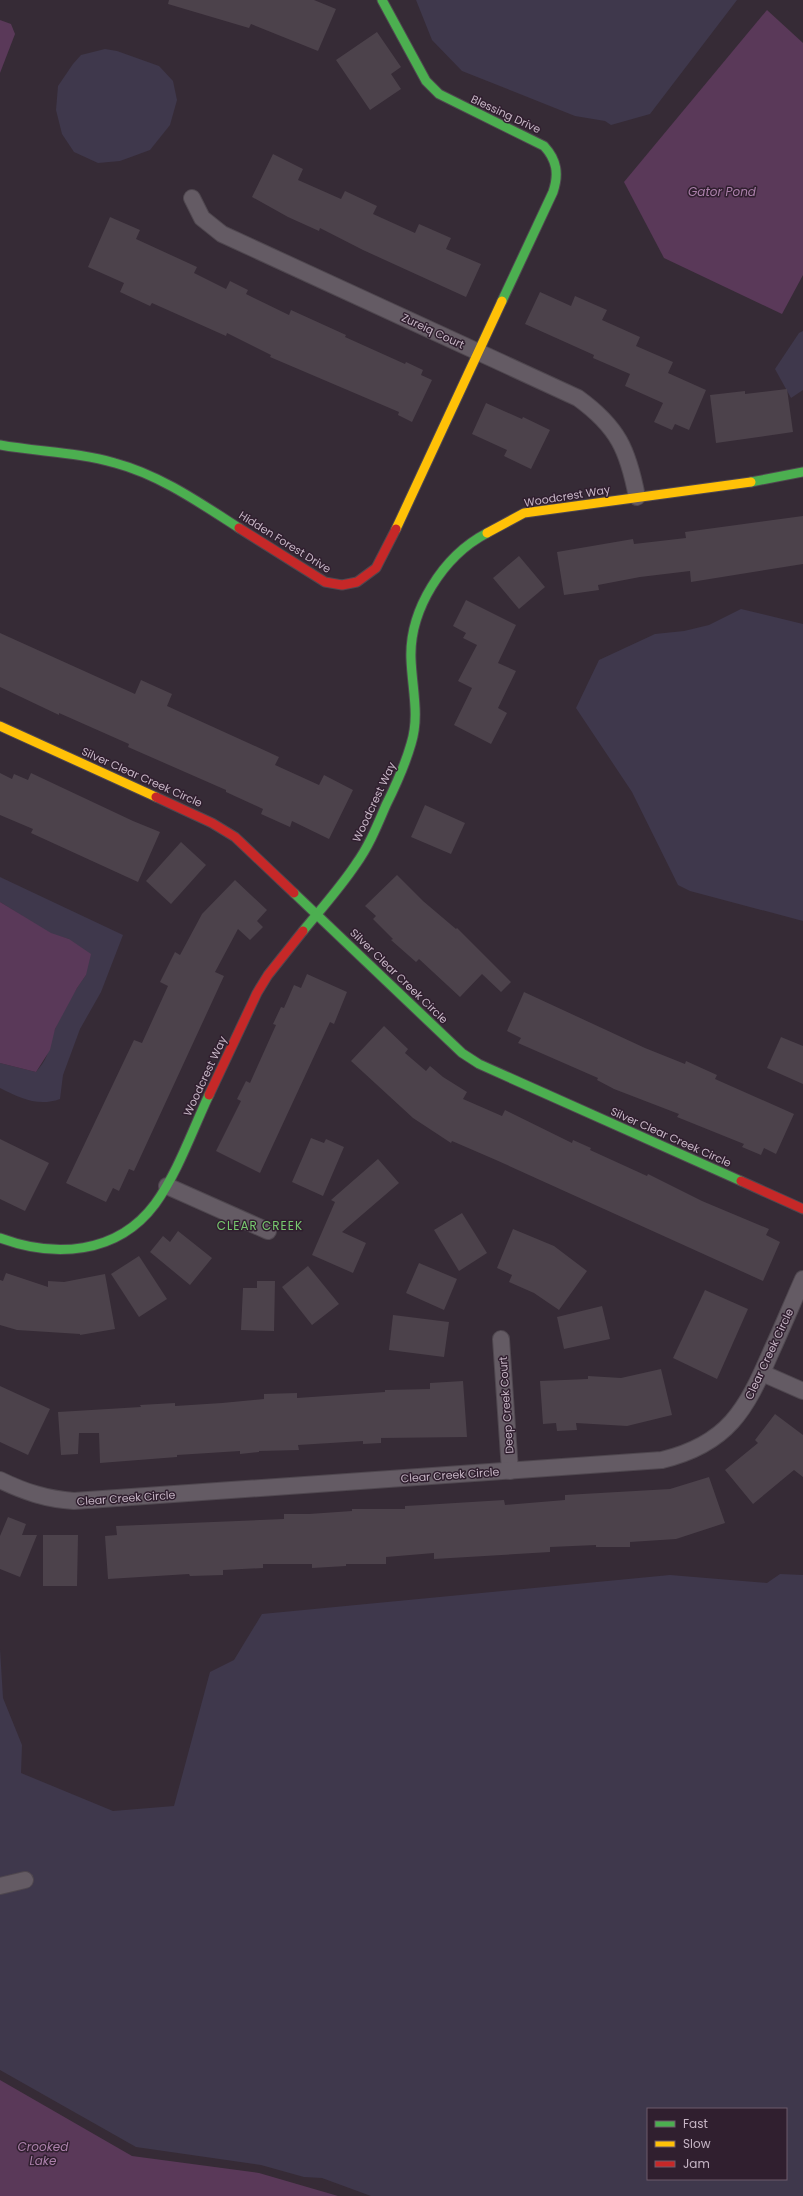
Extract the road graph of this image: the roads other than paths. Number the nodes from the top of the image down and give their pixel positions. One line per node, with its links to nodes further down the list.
1 (382, 0): 3 (street, Blessing Drive)
2 (192, 198): 3 (street, Zureiq Court)
3 (479, 352): 4 (street, Hidden Forest Drive); 6 (street, Zureiq Court)
4 (0, 445)
5 (803, 472): 6 (street, Woodcrest Way)
6 (637, 497): 8 (street, Woodcrest Way)
7 (0, 726): 8 (street, Silver Clear Creek Circle)
8 (317, 914): 9 (street, Woodcrest Way); 10 (street, Silver Clear Creek Circle)
9 (167, 1186): 11 (street); 12 (street, Woodcrest Way)
10 (803, 1209)
11 (268, 1232)
12 (0, 1238)
13 (803, 1279): 15 (street, Clear Creek Circle)
14 (501, 1339): 17 (street, Deep Creek Court)
15 (762, 1373): 16 (street); 17 (street, Clear Creek Circle)
16 (803, 1391)
17 (510, 1471): 18 (street, Clear Creek Circle)
18 (0, 1480)
19 (25, 1880): 20 (street)
20 (0, 1886)

